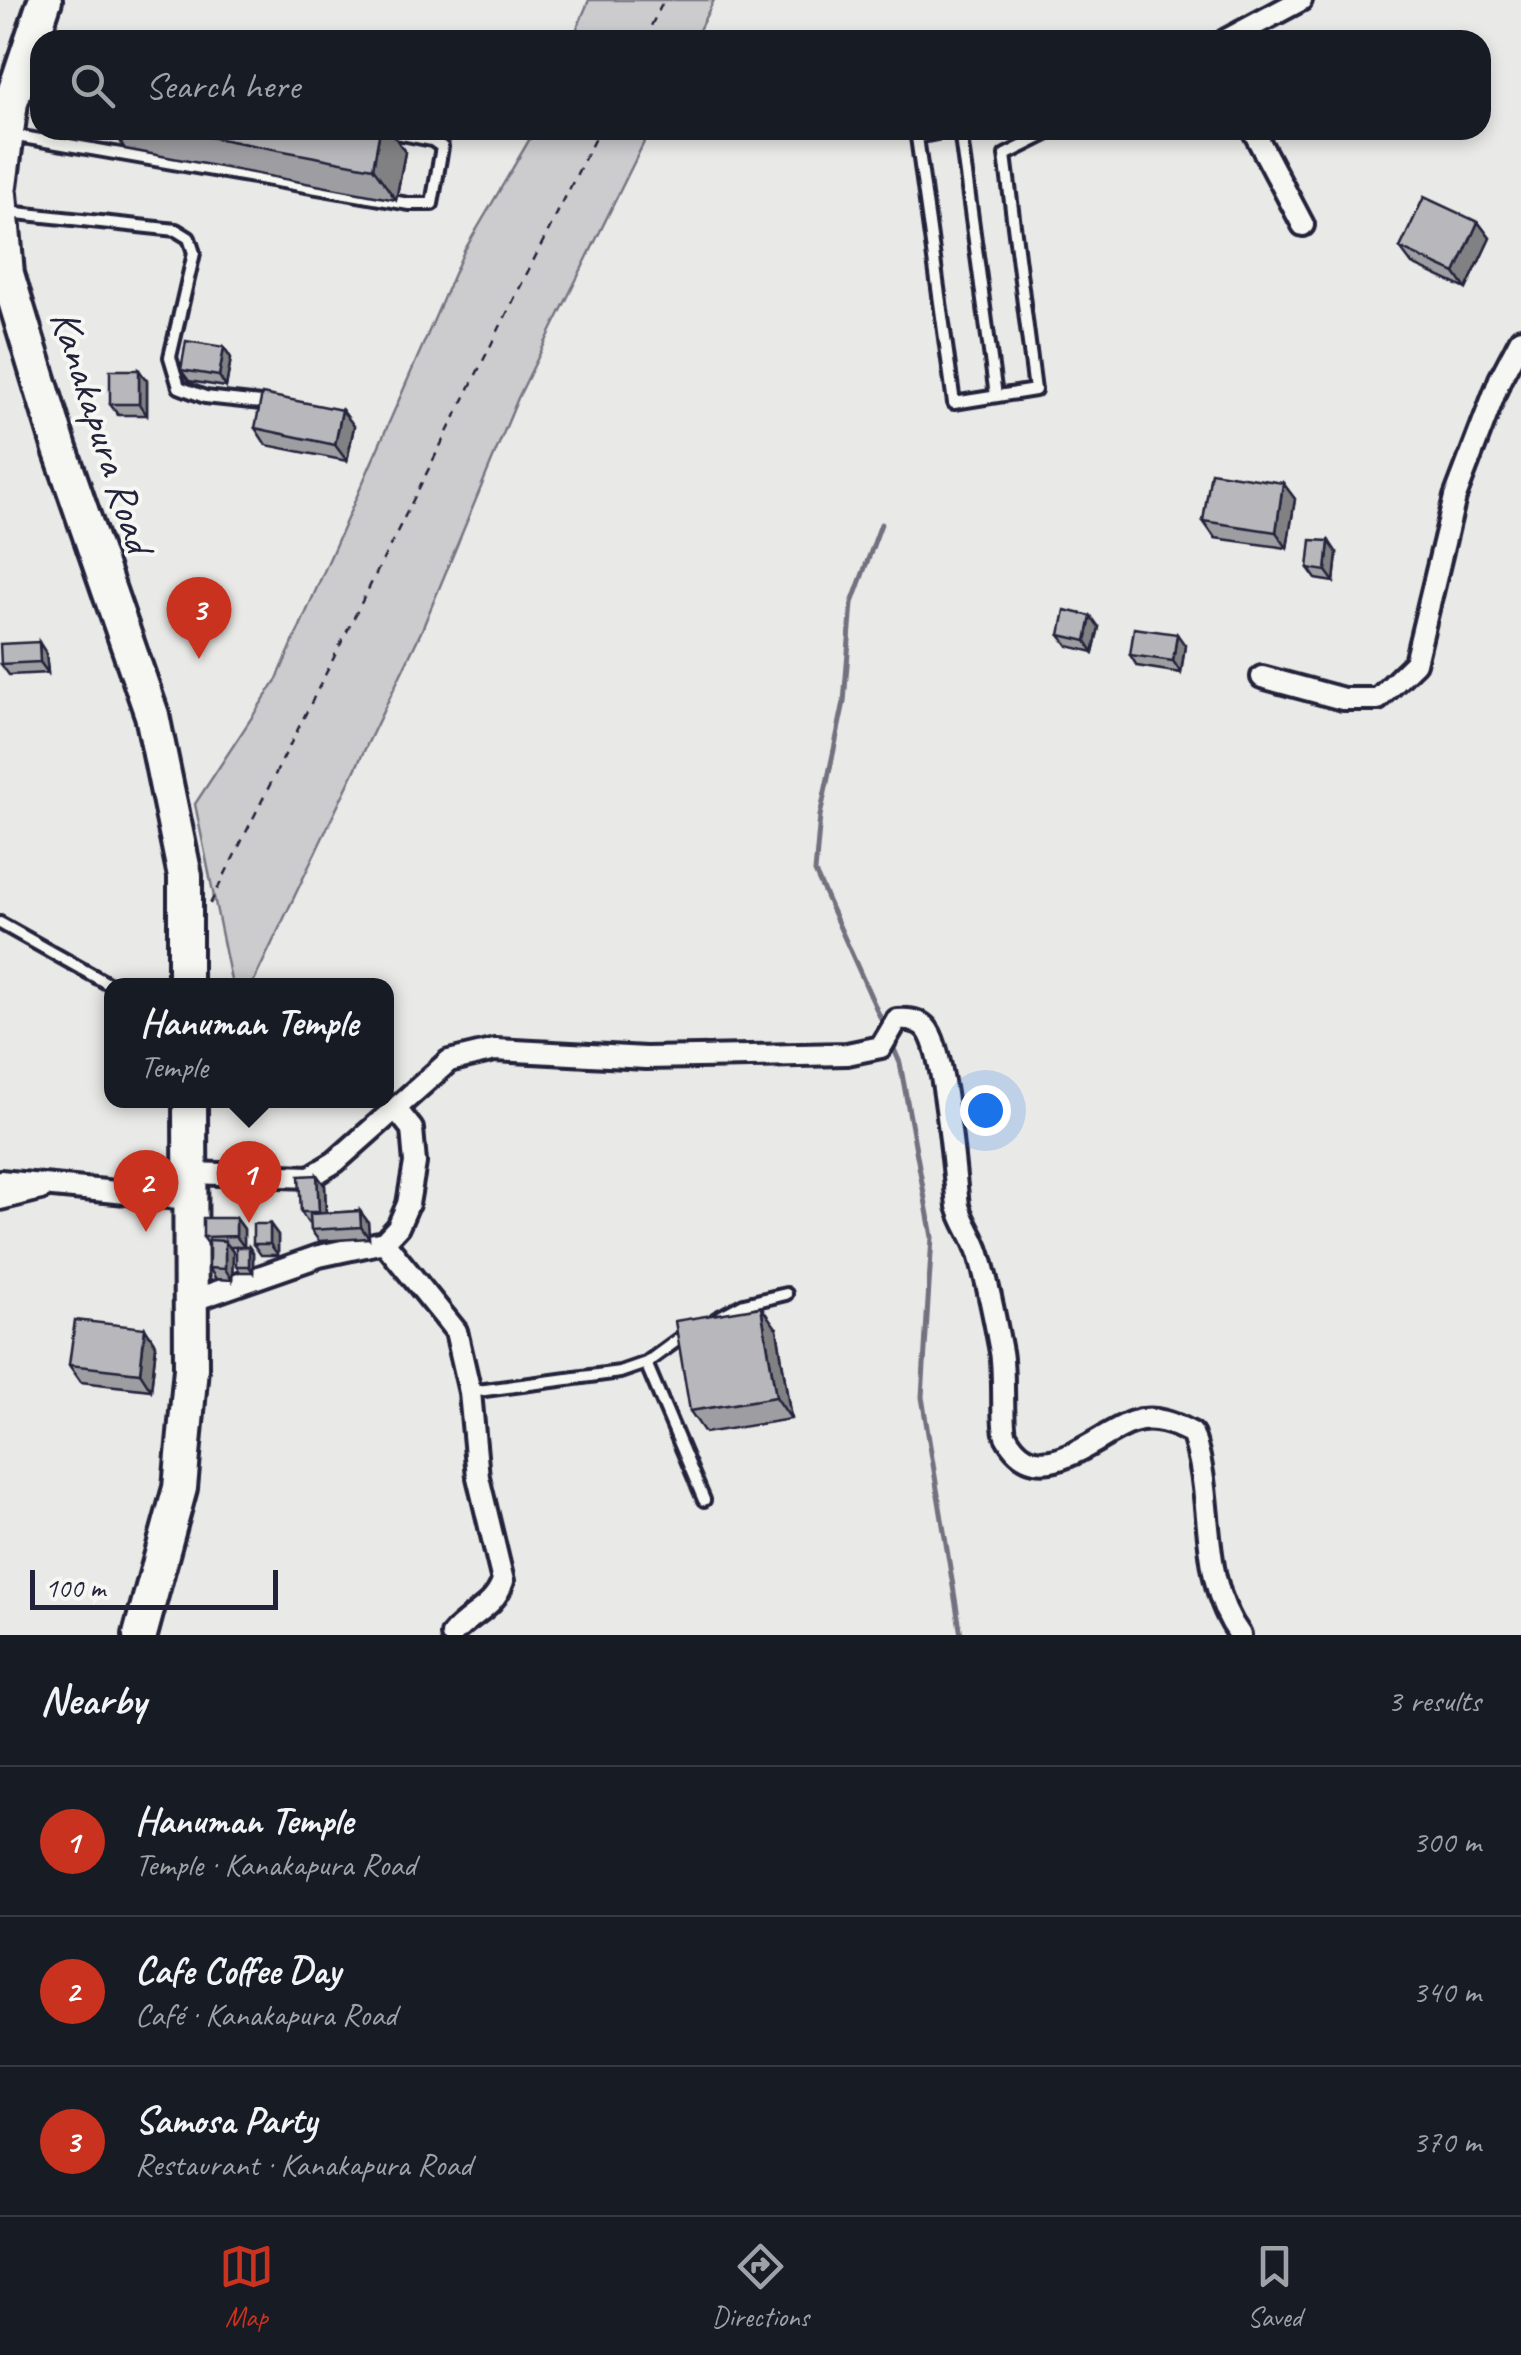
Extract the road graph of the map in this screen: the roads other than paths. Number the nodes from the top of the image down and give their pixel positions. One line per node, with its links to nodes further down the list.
1 (45, 0): 3 (highway, Kanakapura Road)
2 (1301, 0): 4 (street)
3 (39, 30)
4 (1245, 30)
5 (30, 69): 6 (highway, Kanakapura Road)
6 (7, 134): 7 (lane); 14 (highway, Kanakapura Road)
7 (30, 138)
8 (41, 140): 9 (lane)
9 (432, 140)
10 (917, 140): 18 (lane)
11 (961, 140): 18 (lane)
12 (1035, 140): 18 (lane)
13 (1258, 140): 15 (street)
14 (0, 197): 16 (highway, Kanakapura Road); 19 (lane)
15 (1303, 225)
16 (3, 273): 22 (highway, Kanakapura Road)
17 (1521, 339): 20 (street)
18 (996, 396)
19 (280, 406)
20 (1262, 677)
21 (0, 923): 23 (lane)
22 (185, 978)
23 (104, 982)
24 (190, 1108): 27 (highway)
25 (396, 1109): 27 (street); 30 (street); 38 (street)
26 (0, 1181): 28 (street)
27 (190, 1186): 28 (street); 32 (highway)
28 (43, 1188): 29 (street)
29 (0, 1199)
30 (384, 1242): 32 (street); 34 (street)
31 (786, 1294): 33 (lane)
32 (191, 1301): 36 (highway)
33 (646, 1363): 34 (lane); 35 (lane)
34 (470, 1392): 37 (street)
35 (704, 1500)
36 (140, 1635)
37 (452, 1635)
38 (1240, 1635)

